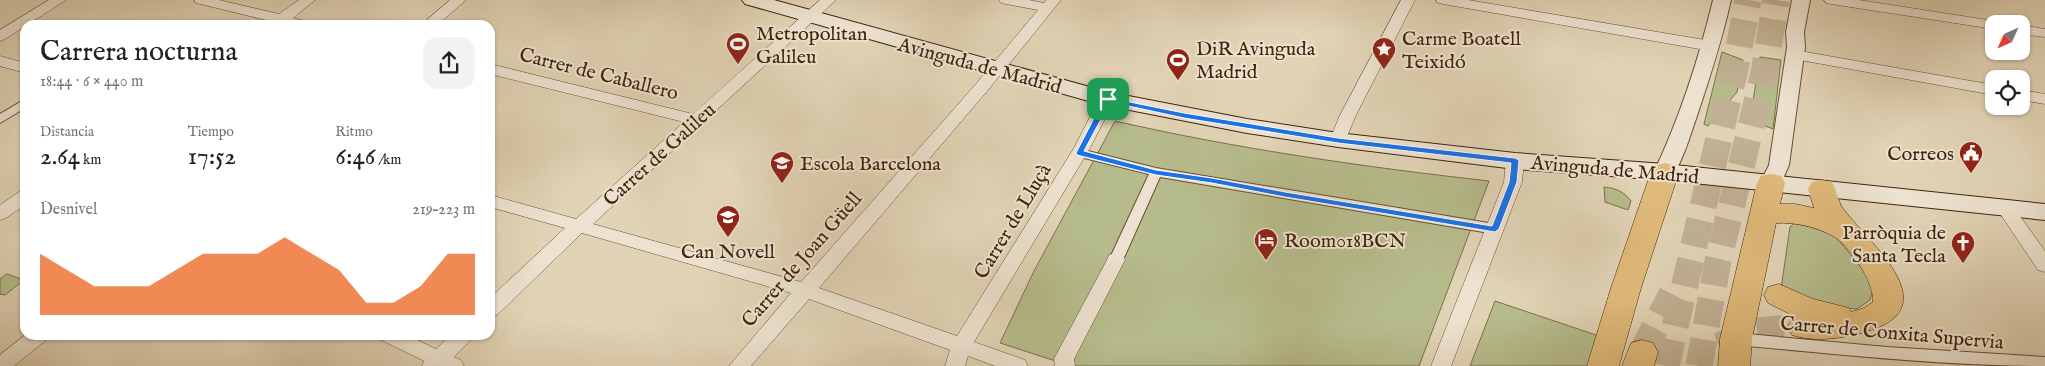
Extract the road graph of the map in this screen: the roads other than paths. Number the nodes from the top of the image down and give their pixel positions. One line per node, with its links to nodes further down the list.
1 (59, 0): 15 (street)
2 (201, 0): 16 (street)
3 (308, 0): 17 (street)
4 (459, 0): 18 (street)
5 (752, 0): 14 (main road, Avinguda de Madrid)
6 (829, 0): 14 (street, Carrer de Galileu)
7 (1006, 0): 13 (street)
8 (1408, 0): 37 (street)
9 (1443, 0): 24 (street)
10 (1722, 0): 24 (street)
11 (1801, 0): 25 (street)
12 (1831, 0): 20 (street)
13 (1051, 4): 29 (street, Carrer de Joan Güell)
14 (809, 17): 29 (main road, Avinguda de Madrid); 36 (street, Carrer de Galileu)
15 (26, 20)
16 (269, 20)
17 (279, 20)
18 (434, 20)
19 (20, 24): 23 (street)
20 (1985, 24)
21 (2030, 30): 22 (street)
22 (2045, 33)
23 (0, 36)
24 (1711, 46): 41 (street)
25 (1794, 55): 30 (street); 42 (street)
26 (0, 61): 27 (street)
27 (20, 67)
28 (495, 70): 36 (street, Carrer de Caballero)
29 (996, 70): 32 (main road, Avinguda de Madrid); 53 (street, Carrer de Joan Güell)
30 (1985, 88)
31 (2030, 96): 33 (street)
32 (1108, 99): 37 (main road, Avinguda de Madrid); 38 (street, Carrer de Lluçà)
33 (2045, 99)
34 (20, 106): 35 (street)
35 (0, 119)
36 (697, 120): 48 (street, Carrer de Galileu)
37 (1338, 140): 39 (main road, Avinguda de Madrid)
38 (1080, 153): 40 (street); 61 (street, Carrer de Lluçà)
39 (1515, 160): 41 (main road, Avinguda de Madrid); 49 (street)
40 (1156, 172): 49 (street); 51 (street)
41 (1665, 172): 42 (main road, Avinguda de Madrid); 71 (main road)
42 (1771, 183): 43 (main road, Avinguda de Madrid); 47 (main road)
43 (1822, 189): 45 (main road, Avinguda de Madrid); 50 (main road)
44 (495, 202): 48 (street)
45 (2006, 209): 46 (main road, Avinguda de Madrid); 52 (street)
46 (2045, 212)
47 (1763, 216): 50 (main road); 62 (main road)
48 (579, 226): 53 (street); 55 (street, Carrer de Galileu)
49 (1495, 229): 70 (street)
50 (1845, 230): 56 (main road)
51 (1116, 260): 69 (street)
52 (2045, 265)
53 (804, 290): 61 (street); 66 (street, Carrer de Joan Güell)
54 (1779, 295): 56 (main road)
55 (495, 305)
56 (1867, 319): 57 (main road)
57 (1803, 327)
58 (33, 340): 65 (street)
59 (397, 340): 64 (street)
60 (460, 340): 64 (street)
61 (961, 347): 67 (street, Carrer de Lluçà); 68 (street)
62 (1735, 353): 63 (street, Carrer de Conxita Supervia)
63 (2045, 363)
64 (441, 364)
65 (0, 366)
66 (739, 366)
67 (955, 366)
68 (1018, 366)
69 (1065, 366)
70 (1441, 366)
71 (1603, 366)

